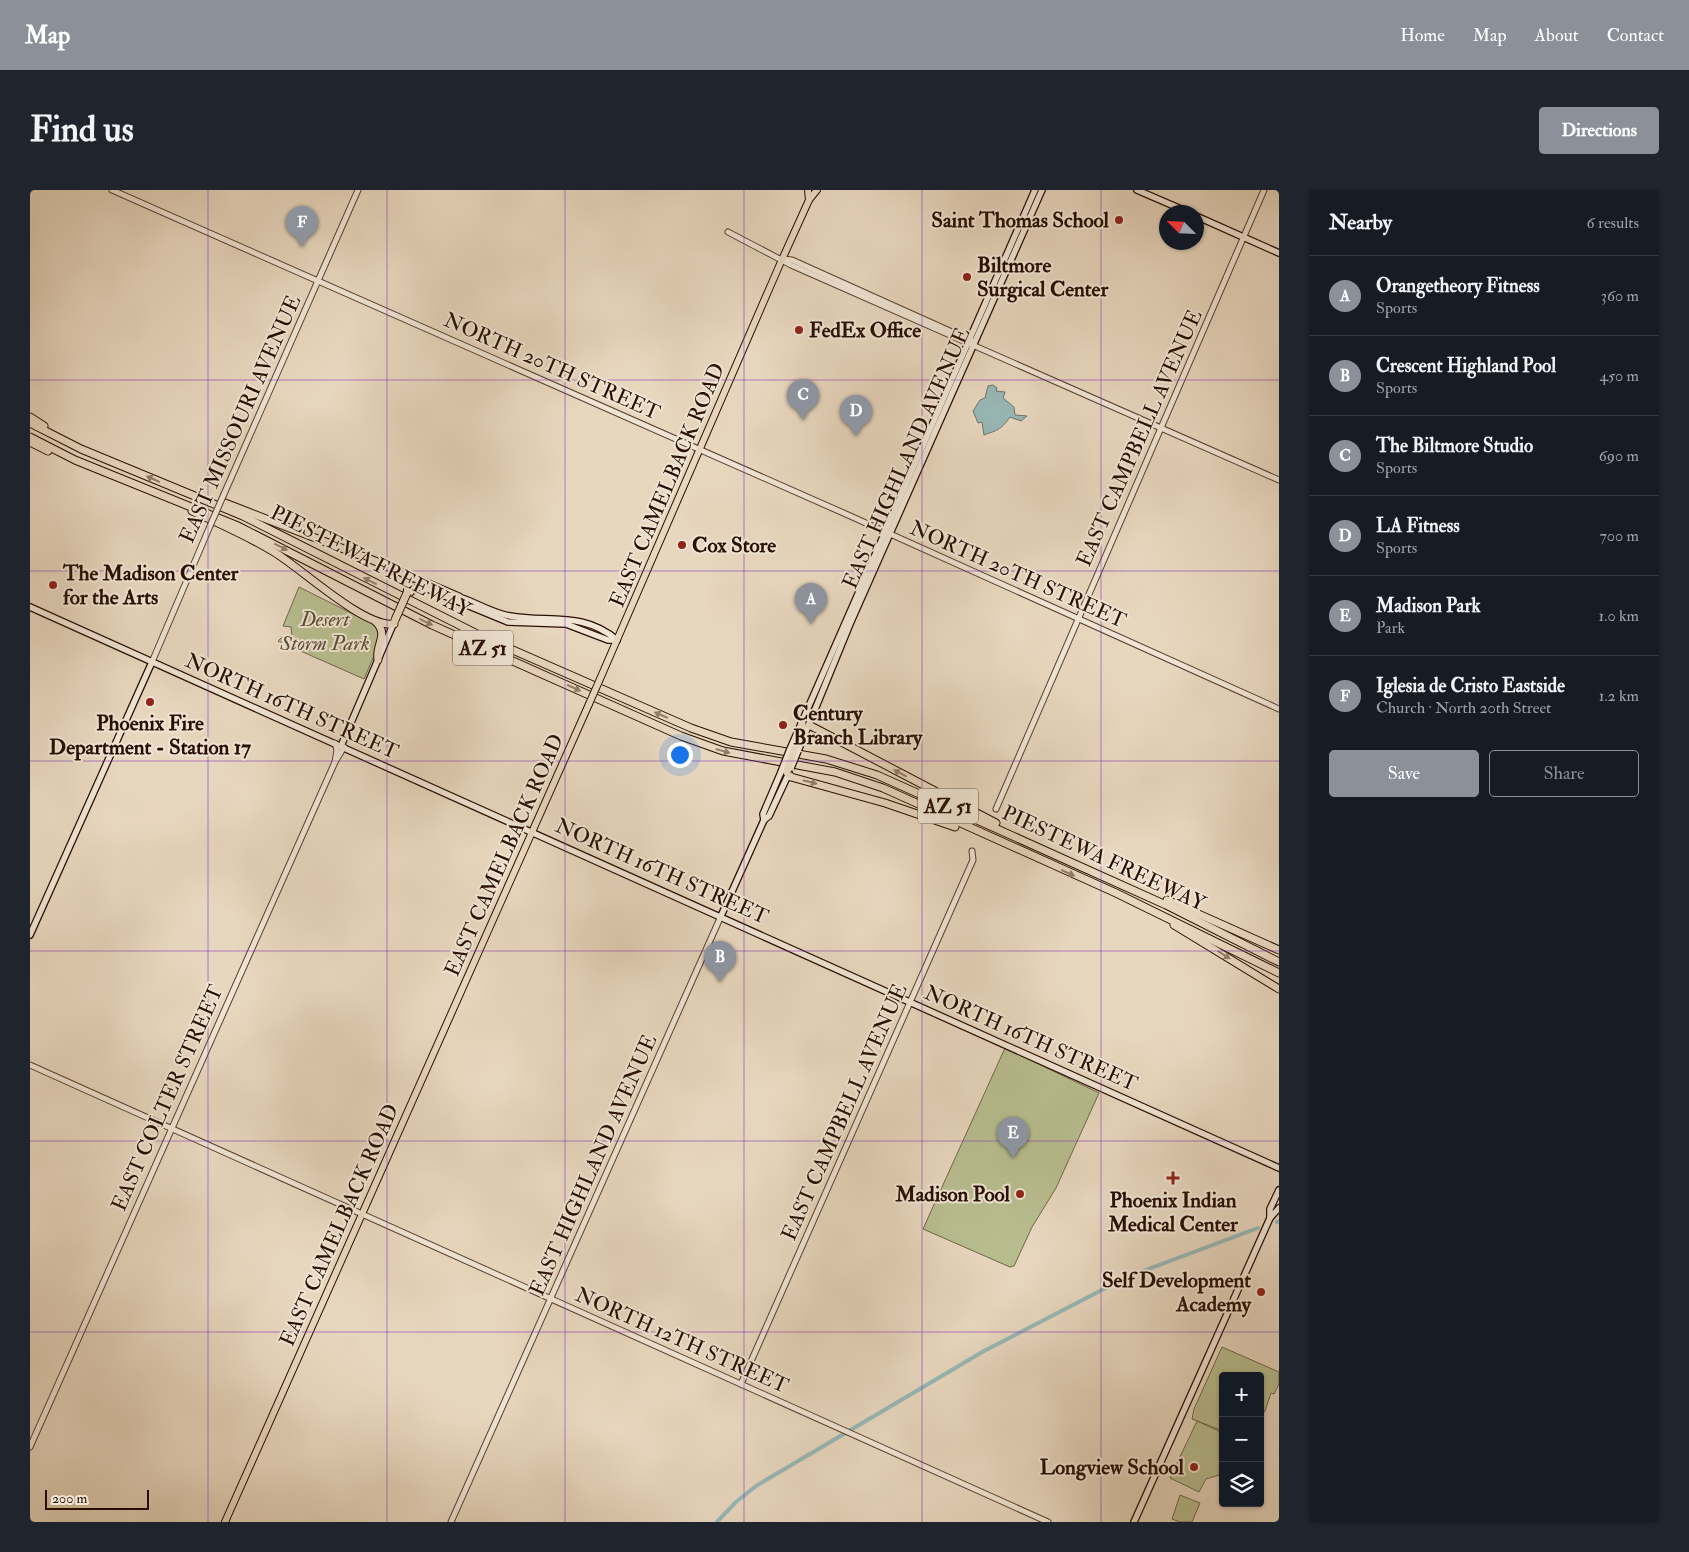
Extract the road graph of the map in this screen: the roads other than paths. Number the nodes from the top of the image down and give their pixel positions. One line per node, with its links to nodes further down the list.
1 (112, 190): 17 (street, NORTH 20TH STREET)
2 (358, 190): 17 (street, EAST MISSOURI AVENUE)
3 (808, 190): 9 (main road)
4 (817, 190): 9 (main road, EAST CAMELBACK ROAD)
5 (1035, 190): 11 (main road, EAST HIGHLAND AVENUE)
6 (1042, 190): 11 (main road, EAST HIGHLAND AVENUE)
7 (1137, 190): 10 (main road)
8 (1264, 190): 14 (street, EAST CAMPBELL AVENUE)
9 (809, 200): 16 (main road, EAST CAMELBACK ROAD)
10 (1172, 205)
11 (1028, 215): 18 (main road, EAST HIGHLAND AVENUE)
12 (1204, 220): 14 (main road)
13 (728, 232): 16 (street)
14 (1244, 238): 15 (main road); 21 (street, EAST CAMPBELL AVENUE)
15 (1279, 253)
16 (782, 258): 18 (street); 25 (main road, EAST CAMELBACK ROAD)
17 (318, 281): 25 (street, NORTH 20TH STREET); 40 (street, EAST MISSOURI AVENUE, bridge)
18 (971, 342): 21 (street); 30 (main road, EAST HIGHLAND AVENUE)
19 (30, 418): 24 (highway)
20 (30, 424): 24 (highway, PIESTEWA FREEWAY / AZ 51)
21 (1162, 428): 27 (street); 36 (street, EAST CAMPBELL AVENUE)
22 (30, 437): 26 (highway, PIESTEWA FREEWAY / AZ 51)
23 (30, 442): 26 (highway)
24 (81, 449): 29 (highway, PIESTEWA FREEWAY / AZ 51, one-way to 24)
25 (700, 450): 30 (street, NORTH 20TH STREET); 38 (main road, EAST CAMELBACK ROAD)
26 (75, 460): 28 (highway, PIESTEWA FREEWAY / AZ 51)
27 (1279, 480)
28 (140, 486): 35 (highway); 50 (highway, PIESTEWA FREEWAY / AZ 51, one-way to 50)
29 (198, 497): 31 (highway); 49 (highway, PIESTEWA FREEWAY / AZ 51, one-way to 29)
30 (888, 533): 36 (street, NORTH 20TH STREET); 42 (main road, EAST HIGHLAND AVENUE)
31 (403, 573): 32 (highway); 33 (highway)
32 (408, 590): 33 (main road); 37 (highway, bridge); 38 (main road)
33 (459, 597): 38 (main road)
34 (30, 607): 40 (main road, NORTH 16TH STREET)
35 (373, 619): 37 (highway); 39 (highway)
36 (1078, 619): 41 (street, NORTH 20TH STREET); 46 (street, EAST CAMPBELL AVENUE)
37 (394, 622): 39 (main road, EAST COLTER STREET)
38 (617, 640): 47 (main road, EAST CAMELBACK ROAD, bridge)
39 (378, 660): 43 (main road, EAST COLTER STREET)
40 (152, 662): 43 (main road, NORTH 16TH STREET); 54 (main road, EAST MISSOURI AVENUE)
41 (1279, 709)
42 (806, 724): 45 (highway, bridge); 49 (highway, one-way to 42)
43 (340, 745): 44 (street, EAST COLTER STREET); 44 (street, EAST COLTER STREET); 47 (main road, NORTH 16TH STREET)
44 (335, 762): 61 (street, EAST COLTER STREET)
45 (786, 773): 50 (highway, one-way to 50); 53 (main road, EAST HIGHLAND AVENUE)
46 (996, 809)
47 (532, 831): 53 (main road, NORTH 16TH STREET); 65 (main road, EAST CAMELBACK ROAD)
48 (972, 851): 59 (street, EAST CAMPBELL AVENUE)
49 (1052, 853): 51 (highway, PIESTEWA FREEWAY / AZ 51)
50 (1046, 863): 52 (highway, PIESTEWA FREEWAY / AZ 51, one-way to 52)
51 (1094, 872): 55 (highway); 56 (highway, PIESTEWA FREEWAY / AZ 51)
52 (1089, 882): 57 (highway, PIESTEWA FREEWAY / AZ 51); 58 (highway, one-way to 58)
53 (721, 916): 59 (main road, NORTH 16TH STREET); 67 (street, EAST HIGHLAND AVENUE)
54 (30, 934)
55 (1279, 950)
56 (1279, 962)
57 (1279, 973)
58 (1279, 988)
59 (912, 1002): 62 (main road, NORTH 16TH STREET); 68 (street, EAST CAMPBELL AVENUE)
60 (30, 1065): 61 (street, NORTH 12TH STREET)
61 (171, 1128): 65 (street, NORTH 12TH STREET); 69 (street, EAST COLTER STREET)
62 (1279, 1168)
63 (1279, 1190): 66 (main road)
64 (1279, 1208): 66 (main road)
65 (362, 1214): 67 (street, NORTH 12TH STREET); 70 (main road, EAST CAMELBACK ROAD)
66 (1270, 1218): 73 (main road)
67 (551, 1299): 68 (street, NORTH 12TH STREET); 71 (street, EAST HIGHLAND AVENUE)
68 (741, 1384): 72 (street, NORTH 12TH STREET)
69 (30, 1447)
70 (225, 1522)
71 (452, 1522)
72 (1048, 1522)
73 (1134, 1522)

